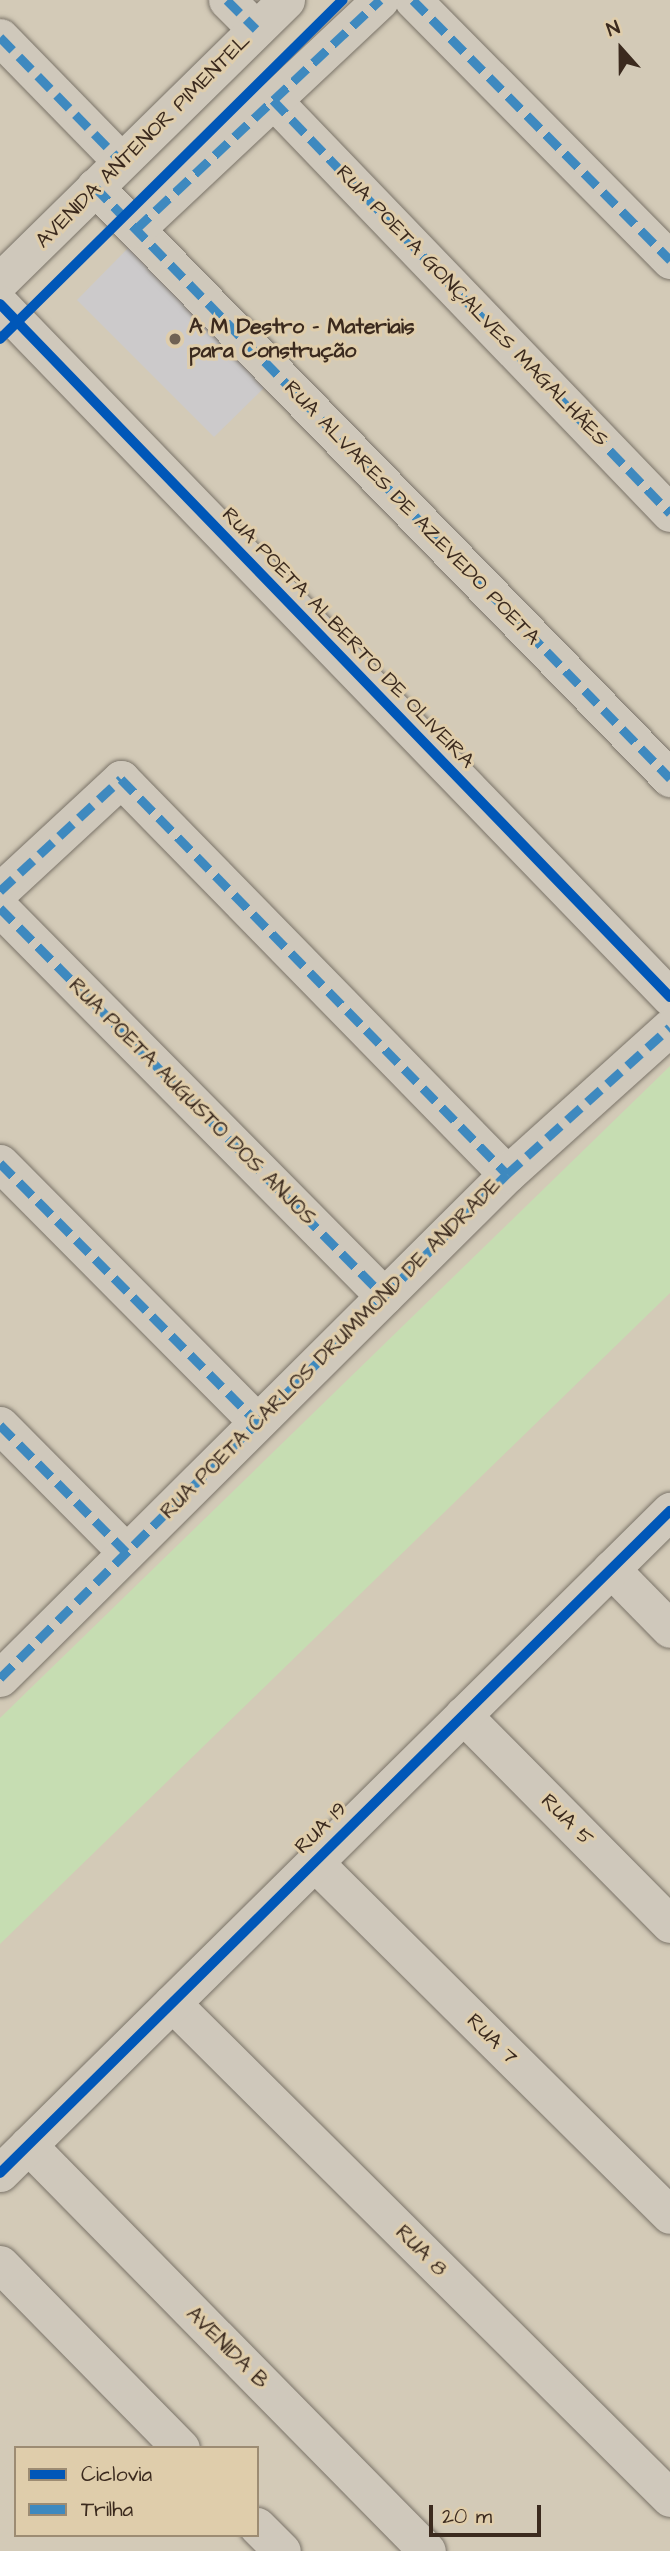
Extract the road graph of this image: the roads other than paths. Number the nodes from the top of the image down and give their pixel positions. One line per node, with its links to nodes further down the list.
1 (227, 0): 5 (street)
2 (286, 0): 5 (street, AVENIDA ANTENOR PIMENTEL)
3 (380, 0): 7 (street)
4 (412, 0): 11 (street)
5 (256, 29): 8 (street, AVENIDA ANTENOR PIMENTEL)
6 (0, 37): 8 (street)
7 (273, 100): 10 (street); 14 (street, RUA POETA GONÇALVES MAGALHÃES)
8 (121, 162): 9 (street, AVENIDA ANTENOR PIMENTEL)
9 (95, 187): 10 (street, RUA ALVARES DE AZEVEDO POETA); 12 (street, AVENIDA ANTENOR PIMENTEL)
10 (136, 229): 15 (street, RUA ALVARES DE AZEVEDO POETA)
11 (670, 260)
12 (0, 281)
13 (0, 304): 18 (street, RUA POETA ALBERTO DE OLIVEIRA)
14 (670, 513)
15 (670, 778)
16 (0, 891): 21 (street)
17 (0, 908): 22 (street, RUA POETA AUGUSTO DOS ANJOS)
18 (670, 996)
19 (670, 1027): 21 (street, RUA POETA CARLOS DRUMMOND DE ANDRADE)
20 (0, 1163): 23 (street)
21 (507, 1174): 22 (street, RUA POETA CARLOS DRUMMOND DE ANDRADE)
22 (384, 1296): 23 (street, RUA POETA CARLOS DRUMMOND DE ANDRADE)
23 (257, 1422): 26 (street, RUA POETA CARLOS DRUMMOND DE ANDRADE)
24 (0, 1425): 26 (street)
25 (670, 1511): 27 (street, RUA 19)
26 (126, 1552): 29 (street, RUA POETA CARLOS DRUMMOND DE ANDRADE)
27 (611, 1569): 28 (street); 30 (street, RUA 19)
28 (670, 1629)
29 (0, 1678)
30 (463, 1715): 31 (street, RUA 19); 32 (street, RUA 5)
31 (314, 1862): 33 (street, RUA 19); 36 (street, RUA 7)
32 (670, 1924)
33 (172, 2003): 34 (street, RUA 19); 39 (street, RUA 8)
34 (28, 2145): 35 (street, RUA 19); 42 (street, AVENIDA B)
35 (0, 2173)
36 (670, 2215)
37 (0, 2264): 38 (street)
38 (179, 2446)
39 (670, 2498)
40 (259, 2528): 41 (street)
41 (282, 2551)
42 (427, 2551)

